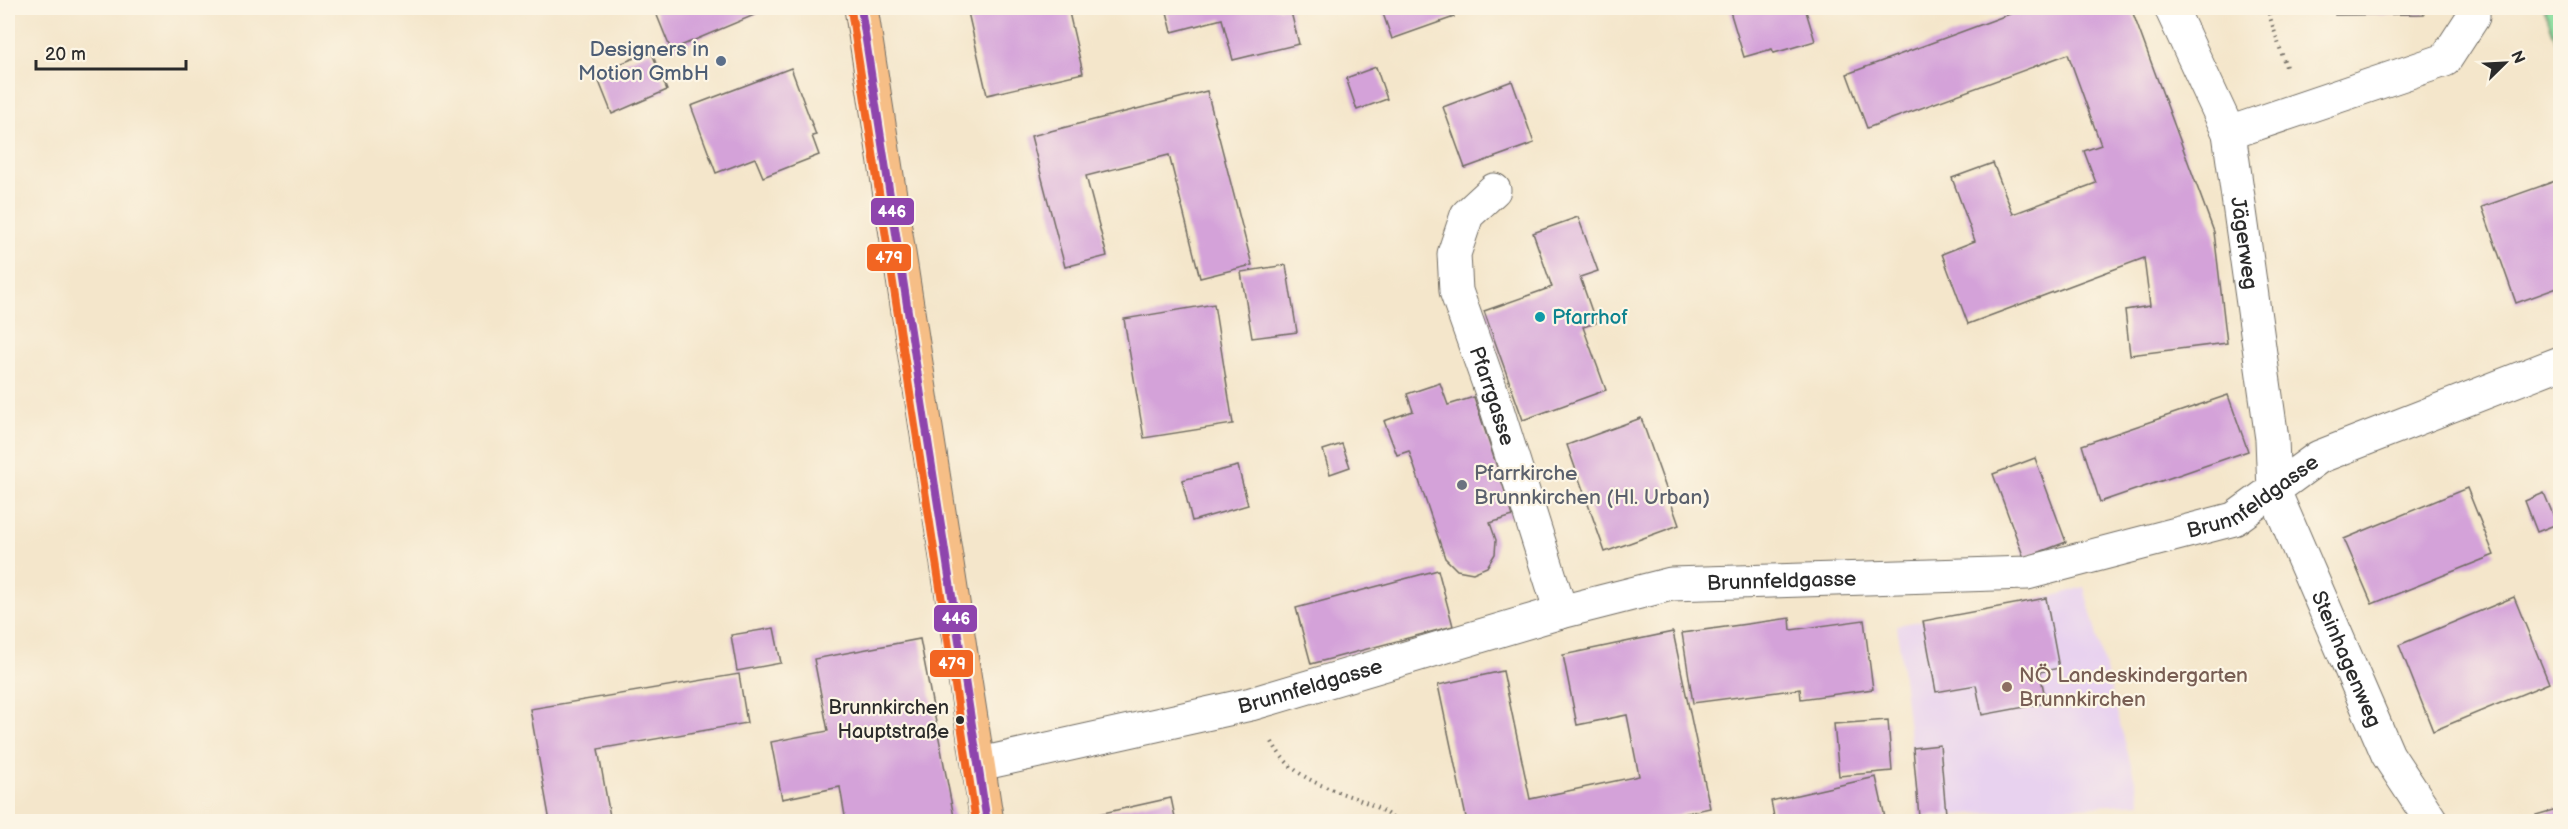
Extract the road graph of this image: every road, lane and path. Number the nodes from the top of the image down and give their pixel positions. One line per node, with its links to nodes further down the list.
1 (861, 8): 12 (main road)
2 (2171, 8): 6 (street, Jägerweg)
3 (2267, 8): 5 (path)
4 (2473, 8): 5 (street)
5 (2300, 108): 6 (street)
6 (2229, 133): 9 (street, Jägerweg)
7 (1494, 190): 10 (street, Pfarrgasse)
8 (2560, 363): 9 (street, Brunnfeldgasse)
9 (2274, 491): 10 (street, Brunnfeldgasse); 15 (street, Steinhagenweg)
10 (1561, 612): 11 (street, Brunnfeldgasse)
11 (1251, 704): 12 (street, Brunnfeldgasse); 14 (path)
12 (980, 765): 13 (main road)
13 (987, 822)
14 (1397, 822)
15 (2432, 822)

